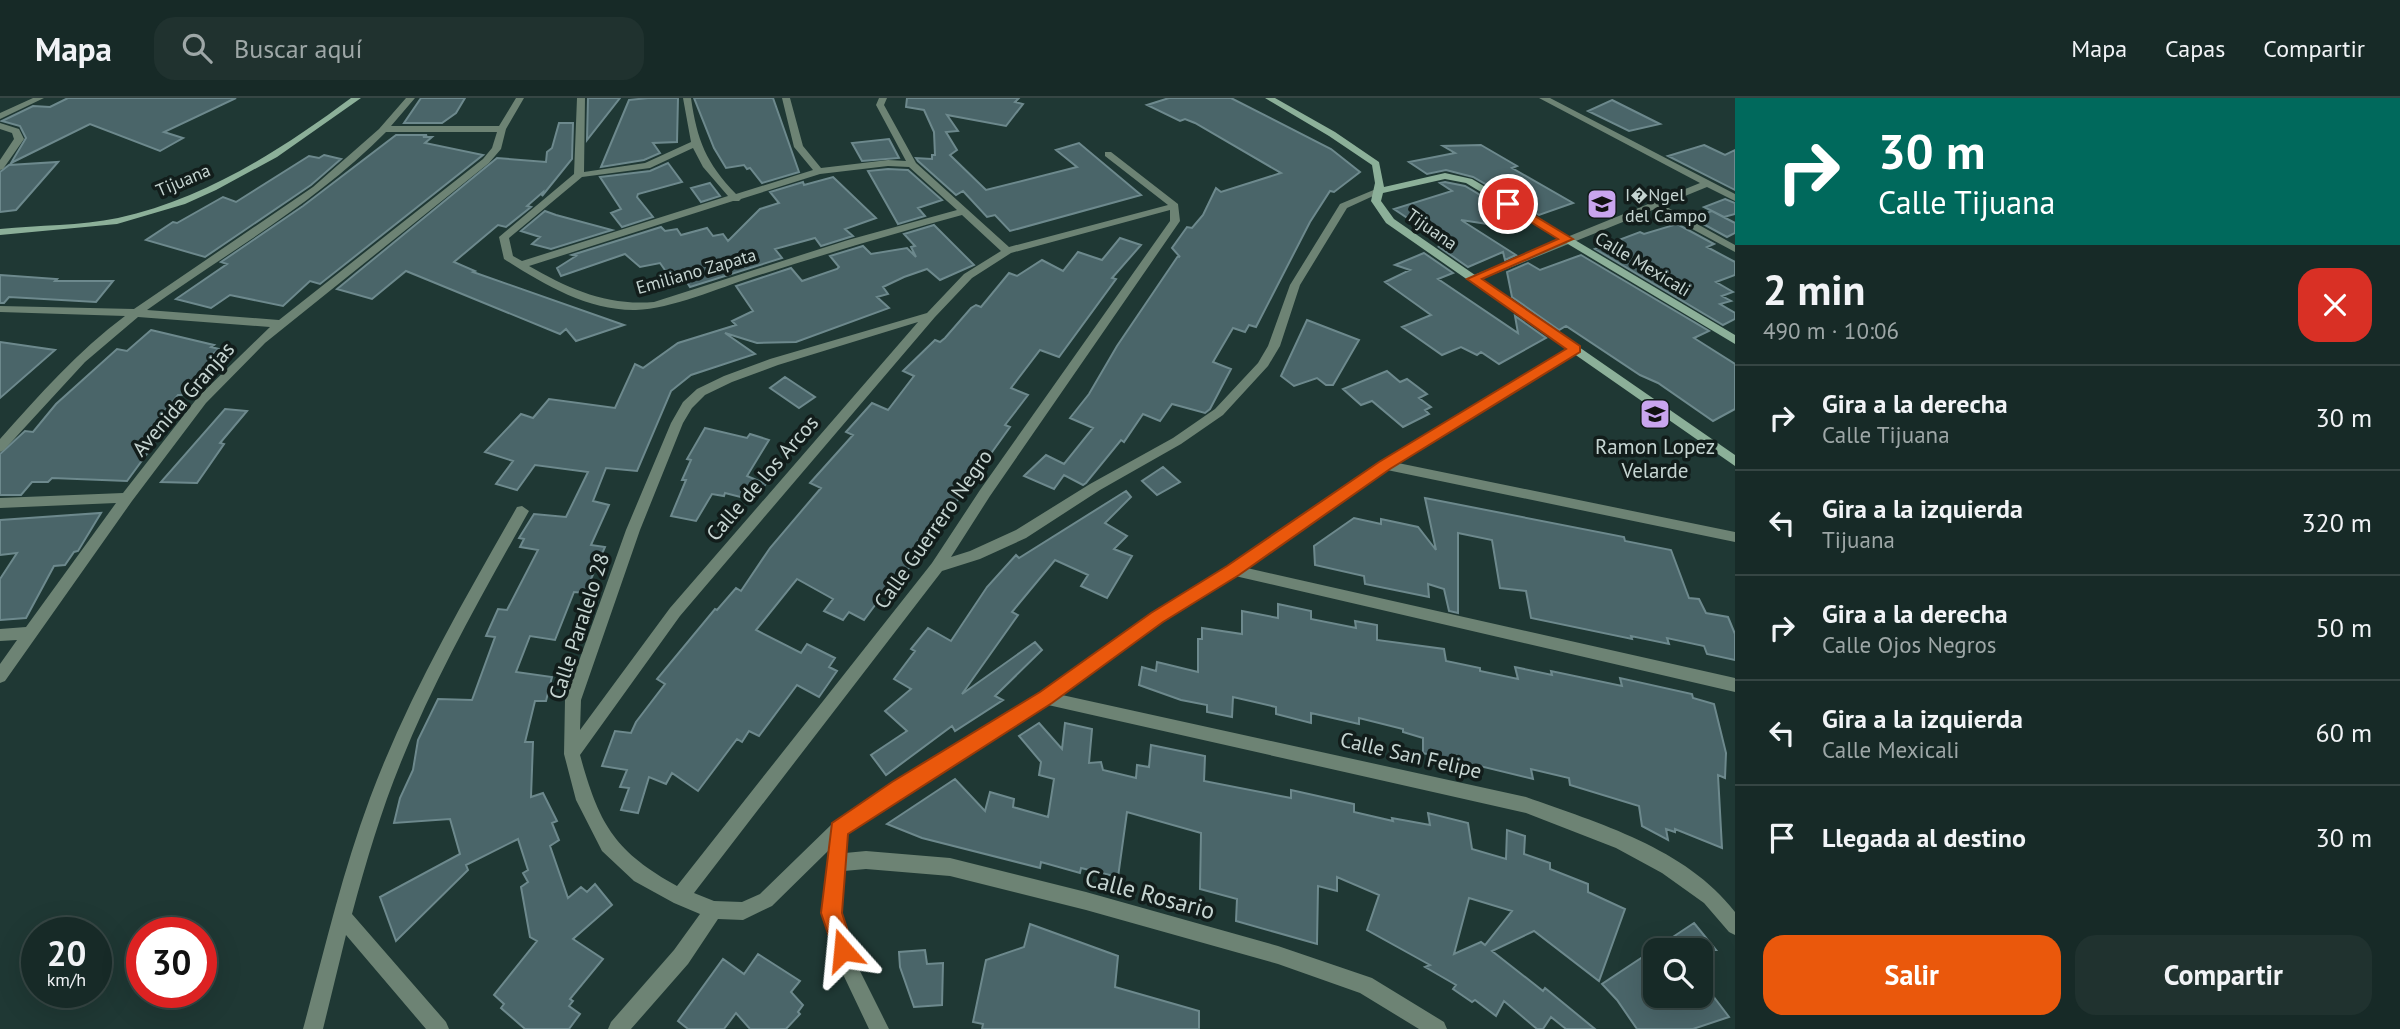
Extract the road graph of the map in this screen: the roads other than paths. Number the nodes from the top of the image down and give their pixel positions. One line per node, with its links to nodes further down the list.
1 (40, 98): 11 (street)
2 (357, 98): 28 (main road, Tijuana)
3 (411, 98): 13 (street)
4 (520, 98): 14 (street, Avenida Granjas)
5 (581, 98): 20 (street)
6 (687, 98): 15 (street)
7 (786, 98): 19 (street)
8 (883, 98): 17 (street)
9 (1269, 98): 22 (main road, Tijuana)
10 (1542, 98): 21 (street)
11 (0, 116)
12 (0, 126): 18 (street)
13 (387, 129): 14 (street); 35 (street)
14 (502, 130): 37 (street, Avenida Granjas)
15 (694, 144): 20 (street); 24 (street)
16 (1108, 154): 25 (street)
17 (912, 164): 19 (street); 27 (street)
18 (0, 167)
19 (819, 172): 24 (street)
20 (579, 175): 32 (street)
21 (1707, 184): 23 (street); 26 (street)
22 (1379, 191): 29 (main road, Calle Mexicali); 33 (main road, Tijuana); 47 (street)
23 (1735, 198)
24 (736, 199): 32 (street)
25 (1175, 206): 31 (street, Calle de los Arcos); 47 (street, Calle Guerrero Negro)
26 (1657, 206): 29 (street); 30 (street)
27 (965, 211): 31 (street); 32 (street, Emiliano Zapata)
28 (0, 232)
29 (1567, 239): 33 (street); 38 (main road, Calle Mexicali)
30 (1735, 249)
31 (1007, 251): 36 (street, Calle de los Arcos)
32 (520, 265)
33 (1473, 279): 39 (main road, Tijuana)
34 (0, 309): 35 (street)
35 (135, 313): 37 (street); 40 (street)
36 (931, 315): 54 (street, Calle de los Arcos); 54 (street, Calle Paralelo 28)
37 (281, 324): 43 (street, Avenida Granjas)
38 (1735, 340)
39 (1575, 349): 41 (main road, Tijuana); 42 (street, Calle Paralelo 28)
40 (0, 447)
41 (1735, 461)
42 (1385, 465): 46 (street); 48 (street, Calle Paralelo 28)
43 (127, 498): 44 (street); 49 (street, Avenida Granjas)
44 (0, 503)
45 (522, 511): 59 (street)
46 (1735, 537)
47 (937, 567): 57 (street, Calle Guerrero Negro)
48 (1233, 570): 52 (street); 53 (street, Calle Paralelo 28)
49 (32, 633): 50 (street); 51 (street, Avenida Granjas)
50 (0, 635)
51 (0, 676)
52 (1735, 685)
53 (1046, 698): 55 (street, Calle Paralelo 28); 60 (street, Calle San Felipe)
54 (572, 754): 57 (street, Calle Paralelo 28)
55 (839, 829): 56 (street); 58 (street, Calle Paralelo 28)
56 (835, 863): 64 (street); 65 (street, Calle Rosario)
57 (680, 897): 58 (street, Calle Paralelo 28)
58 (715, 910): 63 (street)
59 (342, 916): 61 (street); 62 (street)
60 (1735, 926)
61 (313, 1029)
62 (439, 1029)
63 (618, 1029)
64 (879, 1029)
65 (1437, 1029)

